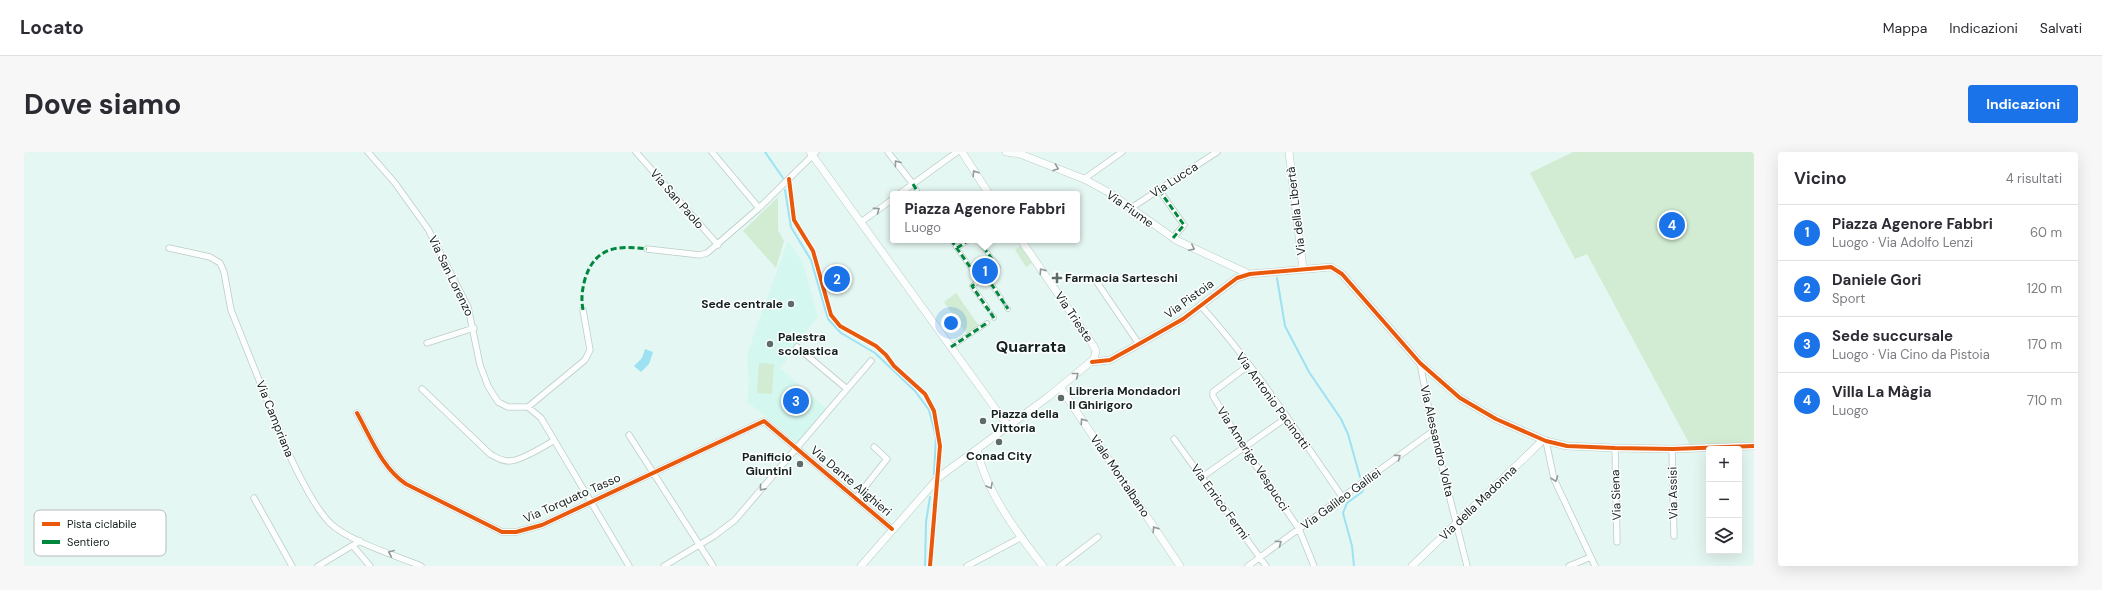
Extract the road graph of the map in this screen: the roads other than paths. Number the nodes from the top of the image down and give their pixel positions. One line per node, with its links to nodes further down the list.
1 (368, 152): 42 (street, Via San Lorenzo)
2 (712, 152): 20 (street)
3 (888, 152): 14 (street, one-way to 3)
4 (957, 152): 14 (street)
5 (962, 152): 18 (street, one-way to 5)
6 (1006, 152): 12 (street, Via Fiume)
7 (1122, 152): 13 (street)
8 (1218, 152): 15 (street, Via Lucca)
9 (1289, 152): 32 (street, Via della Libertà)
10 (640, 153): 28 (street, Via San Paolo)
11 (813, 153): 20 (street); 22 (street)
12 (1021, 153): 13 (street, Via Fiume, one-way to 13)
13 (1084, 179): 21 (street, Via Fiume)
14 (913, 184): 16 (street); 17 (street)
15 (1159, 190): 21 (street, Via Lucca); 23 (street)
16 (903, 191)
17 (917, 191)
18 (987, 191)
19 (890, 201): 22 (street, one-way to 19)
20 (759, 208): 28 (street)
21 (1131, 208): 23 (street, Via Fiume)
22 (861, 222): 46 (street)
23 (1173, 238): 33 (street, Via Fiume, one-way to 33)
24 (953, 243): 30 (street)
25 (964, 243): 30 (street)
26 (980, 243): 34 (street)
27 (1023, 243): 48 (street, Via Trieste, one-way to 27)
28 (718, 245): 31 (street)
29 (169, 248): 82 (street, Via Campriana)
30 (957, 248): 35 (street)
31 (647, 249)
32 (1303, 269): 33 (street, Via Pistoia); 49 (street, Via Pistoia)
33 (1250, 274): 38 (street, Via Pistoia)
34 (986, 276): 35 (street); 37 (street)
35 (980, 281): 39 (street)
36 (1096, 281): 44 (street)
37 (1000, 298)
38 (1201, 306): 44 (street, Via Pistoia); 50 (street, Via Antonio Pacinotti)
39 (987, 307)
40 (583, 310): 54 (street)
41 (987, 323): 46 (street)
42 (474, 328): 43 (street); 54 (street, Via San Lorenzo)
43 (427, 344)
44 (1139, 344): 48 (street, Via Pistoia)
45 (797, 347): 53 (street)
46 (951, 347): 57 (street)
47 (871, 361): 53 (street)
48 (1092, 362): 51 (street, one-way to 48)
49 (1420, 363): 58 (street, Via Alessandro Volta); 62 (street, Via Pistoia)
50 (1249, 365): 56 (street, Via Antonio Pacinotti); 66 (street, Via Amerigo Vespucci)
51 (1060, 387): 57 (street); 88 (street, Viale Montalbano, one-way to 51)
52 (422, 389): 61 (street)
53 (847, 389): 65 (street)
54 (528, 407): 61 (street)
55 (357, 413): 75 (street, Via Torquato Tasso)
56 (1286, 418): 66 (street); 74 (street, Via Antonio Pacinotti)
57 (1008, 426): 68 (street)
58 (1433, 431): 74 (street, Via Galileo Galilei, one-way to 58); 76 (street, Via Alessandro Volta)
59 (629, 435): 70 (street)
60 (1174, 439): 71 (street, Via Enrico Fermi)
61 (554, 441): 75 (street)
62 (1545, 441): 67 (street, Via Pistoia); 76 (street, Via della Madonna); 87 (street, one-way to 87)
63 (1754, 446): 69 (street, Via Pistoia)
64 (874, 447): 73 (street)
65 (796, 448): 70 (street, Via Torquato Tasso); 73 (street, Via Dante Alighieri); 85 (street, one-way to 85)
66 (1244, 448): 71 (street); 78 (street, Via Amerigo Vespucci)
67 (1615, 448): 69 (street, Via Pistoia); 83 (street, Via Siena)
68 (977, 449): 77 (street); 80 (street, one-way to 80)
69 (1672, 449): 79 (street, Via Assisi)
70 (652, 472): 75 (street, Via Torquato Tasso); 85 (street)
71 (1202, 477): 86 (street, Via Enrico Fermi)
72 (254, 498): 89 (street)
73 (856, 498): 77 (street, Via Dante Alighieri)
74 (1342, 498): 78 (street, Via Galileo Galilei)
75 (591, 501): 93 (street)
76 (1456, 524): 104 (street, Via della Madonna); 105 (street, Via Alessandro Volta)
77 (892, 529): 96 (street)
78 (1299, 529): 86 (street, Via Galileo Galilei, one-way to 78); 103 (street, Via Amerigo Vespucci)
79 (1674, 536)
80 (1022, 537): 97 (street); 98 (street)
81 (1098, 537): 99 (street)
82 (360, 541): 84 (street); 92 (street, Via Campriana, one-way to 82)
83 (1617, 542)
84 (353, 546): 90 (street); 91 (street)
85 (699, 546): 94 (street); 95 (street)
86 (1260, 557): 101 (street, Via Galileo Galilei); 102 (street, Via Enrico Fermi)
87 (1591, 557): 106 (street); 107 (street)
88 (1178, 564): 100 (street)
89 (292, 566)
90 (318, 566)
91 (370, 566)
92 (421, 566)
93 (629, 566)
94 (664, 566)
95 (713, 566)
96 (861, 566)
97 (967, 566)
98 (1043, 566)
99 (1060, 566)
100 (1170, 566)
101 (1248, 566)
102 (1266, 566)
103 (1314, 566)
104 (1412, 566)
105 (1467, 566)
106 (1569, 566)
107 (1595, 566)

